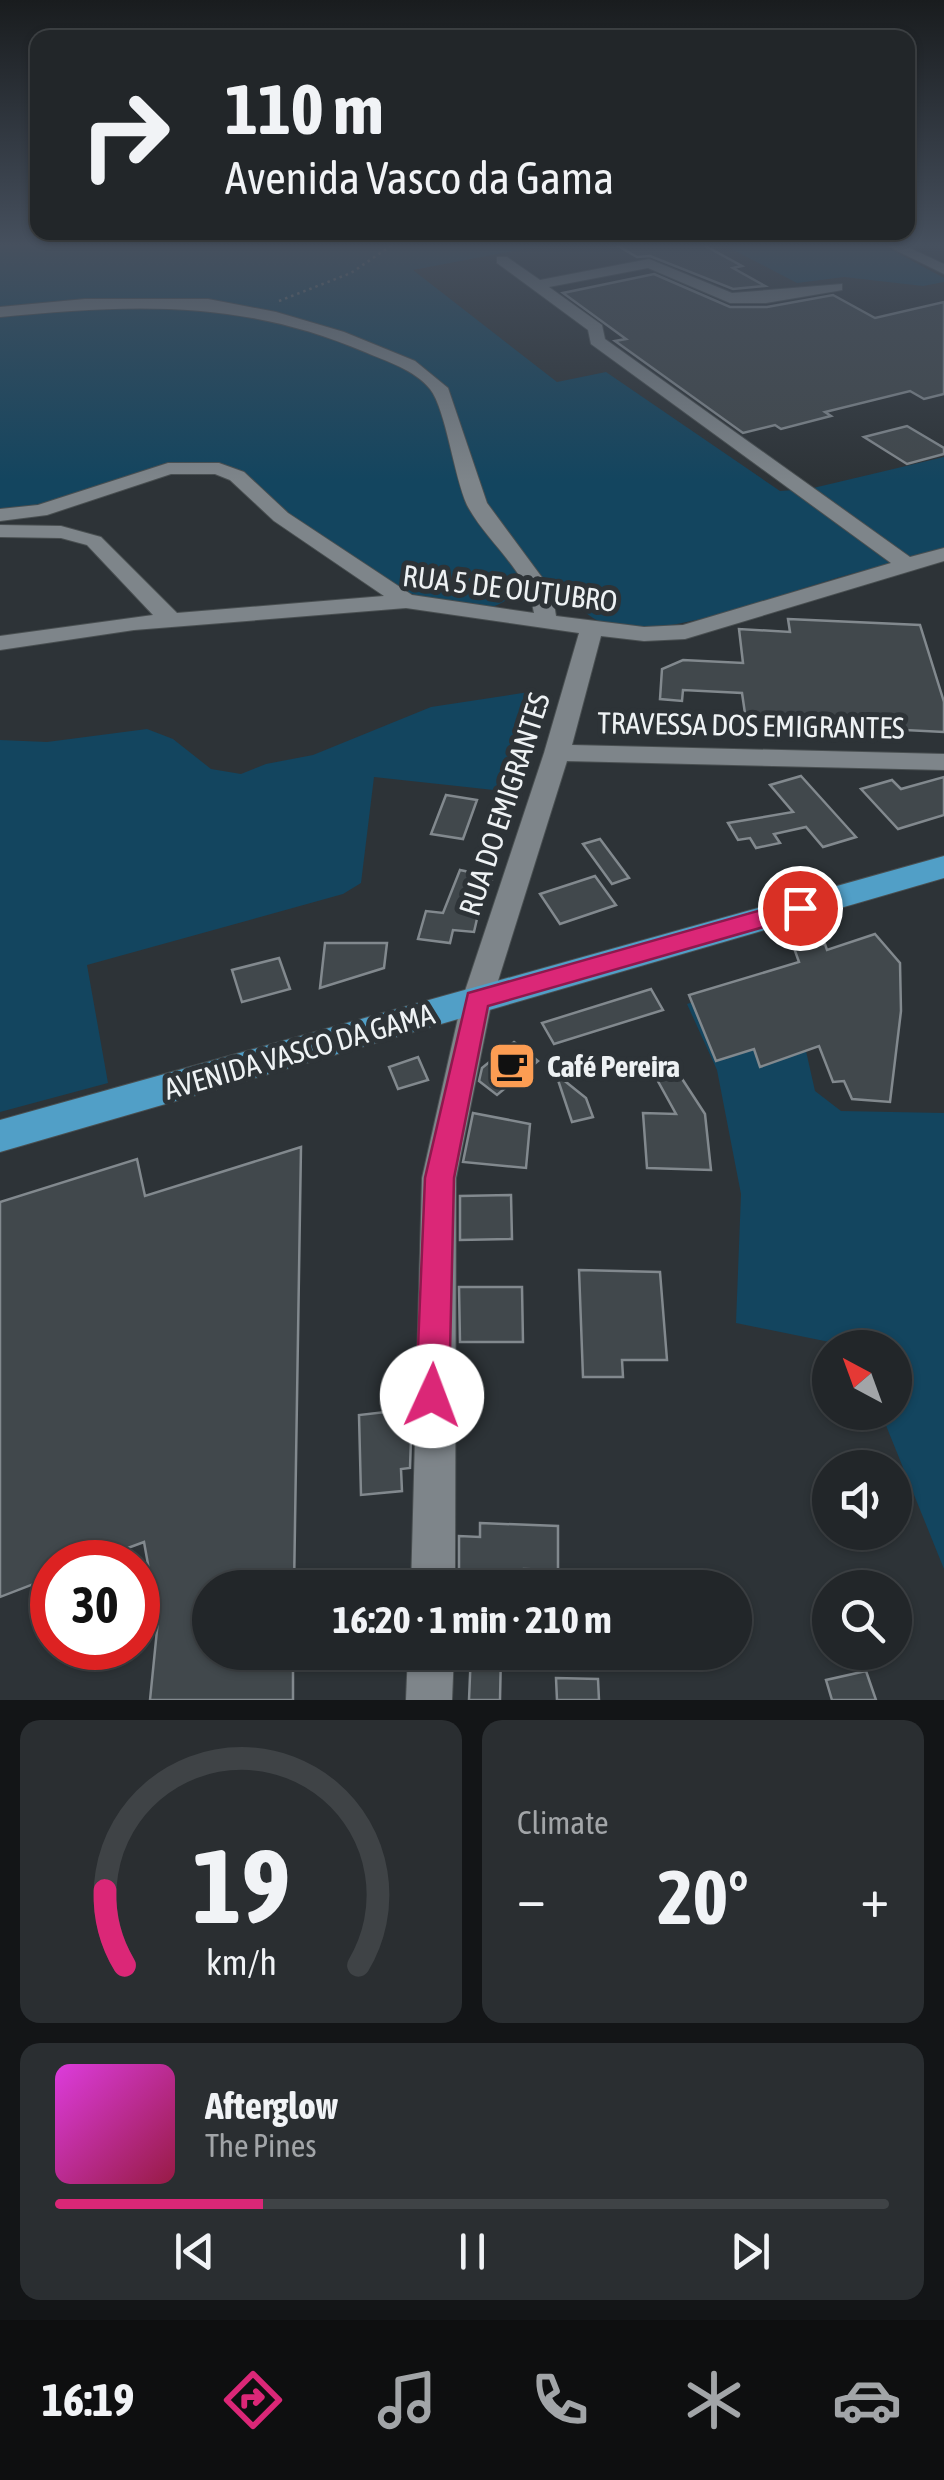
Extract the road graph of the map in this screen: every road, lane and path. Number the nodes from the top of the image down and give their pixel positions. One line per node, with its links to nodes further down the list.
1 (289, 322): 9 (street)
2 (588, 322): 6 (street)
3 (0, 515): 7 (street)
4 (0, 532): 8 (street)
5 (944, 554): 6 (street, RUA 5 DE OUTUBRO)
6 (906, 564): 10 (street, RUA 5 DE OUTUBRO)
7 (406, 601): 8 (street, RUA 5 DE OUTUBRO); 9 (street, RUA 5 DE OUTUBRO)
8 (172, 620): 11 (street, RUA 5 DE OUTUBRO)
9 (546, 620): 10 (street, RUA 5 DE OUTUBRO)
10 (592, 628): 12 (street, RUA DO EMIGRANTES)
11 (0, 643)
12 (557, 753): 13 (street, TRAVESSA DOS EMIGRANTES); 15 (street, RUA DO EMIGRANTES)
13 (944, 762)
14 (944, 867): 15 (main road, AVENIDA VASCO DA GAMA)
15 (477, 1000): 16 (main road, AVENIDA VASCO DA GAMA); 17 (street, RUA DO EMIGRANTES)
16 (0, 1136)
17 (433, 1570)
18 (430, 1670): 19 (street)
19 (429, 1700)

